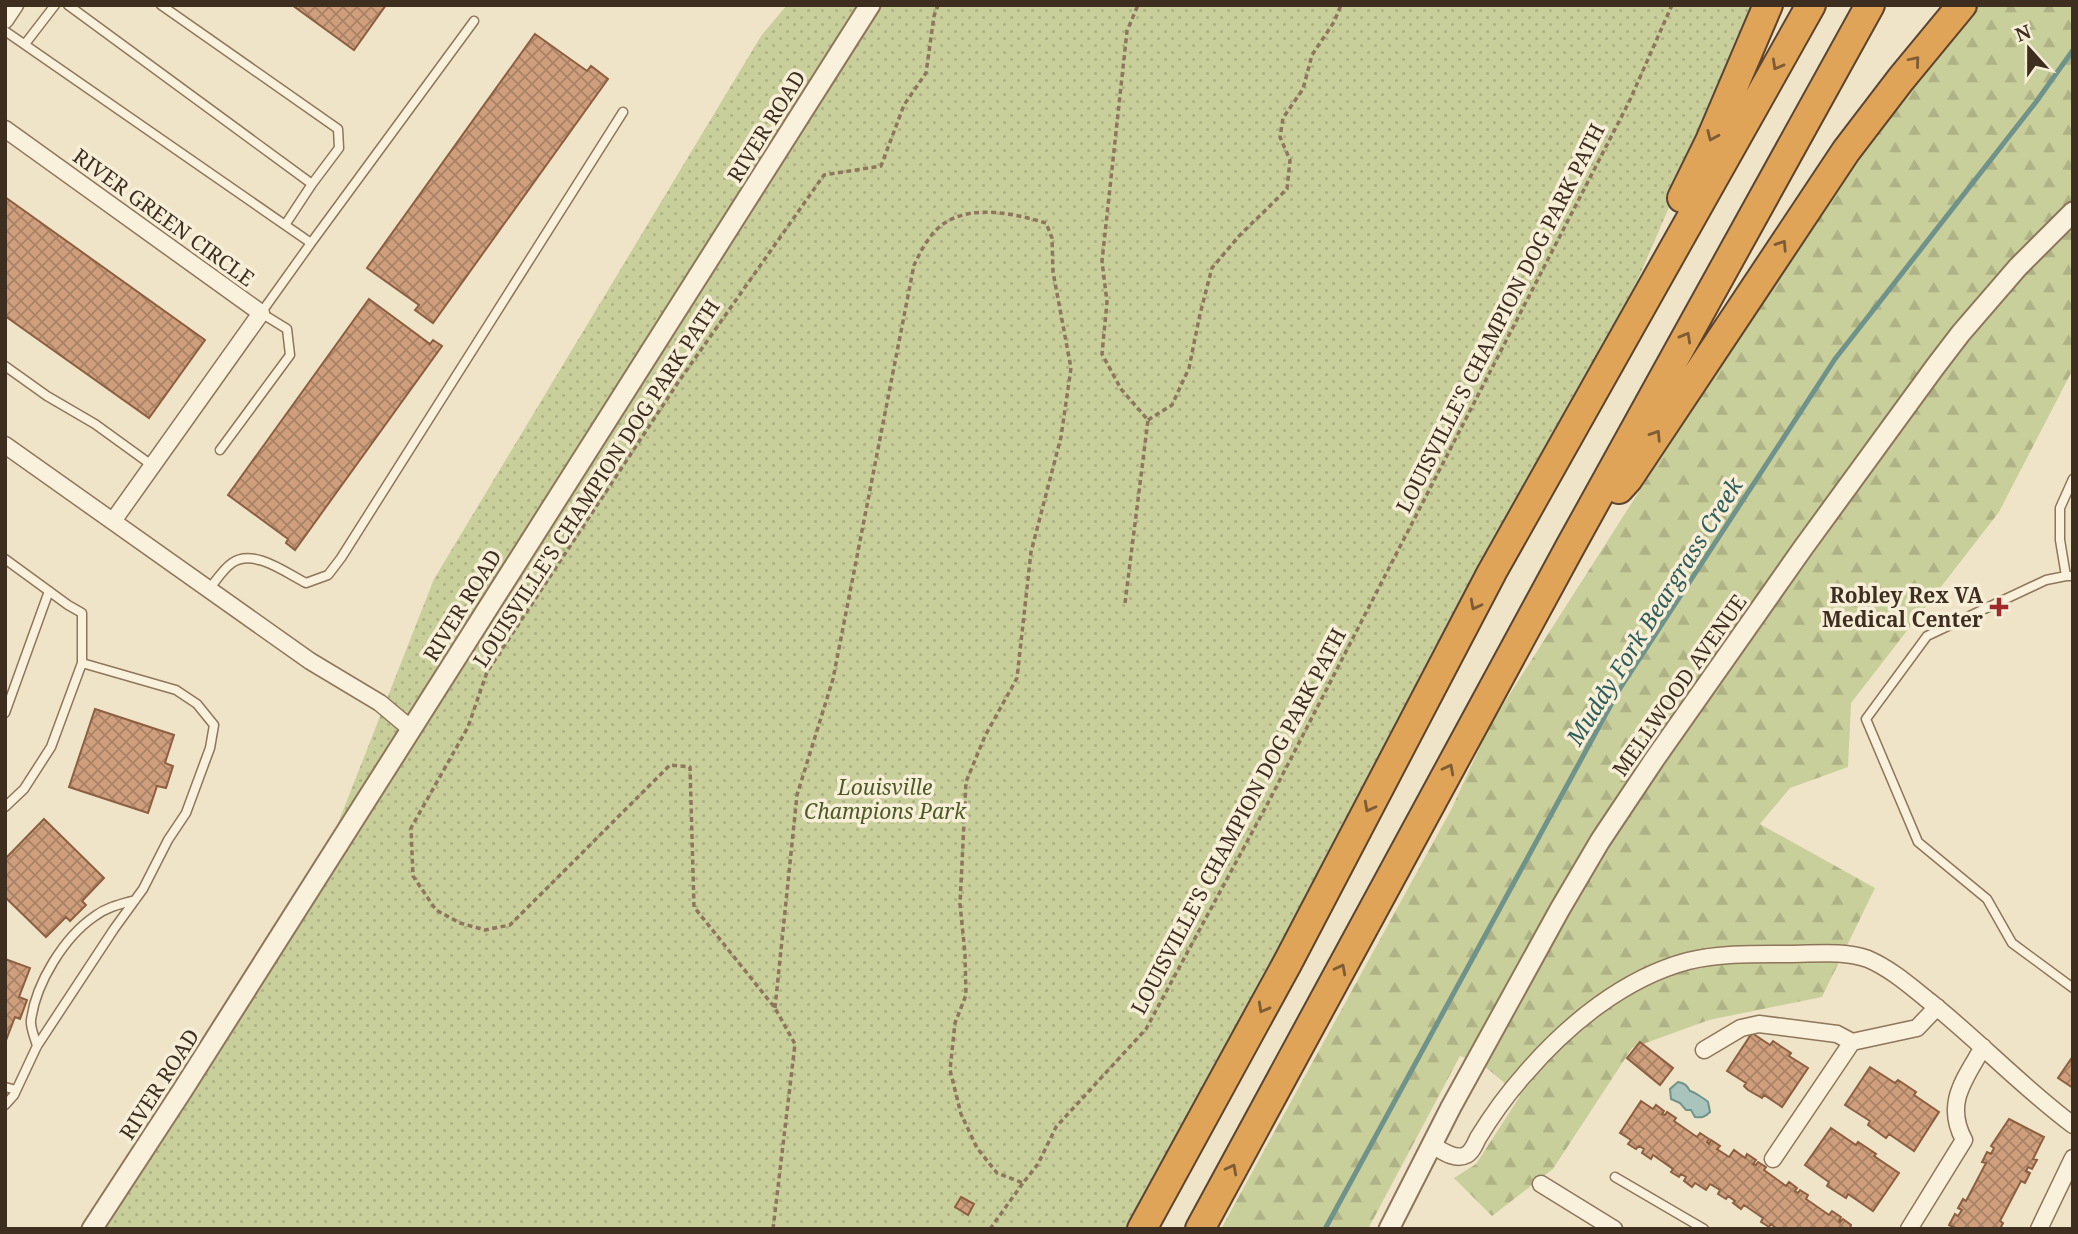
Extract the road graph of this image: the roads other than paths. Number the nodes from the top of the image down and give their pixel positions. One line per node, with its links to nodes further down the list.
1 (15, 5): 10 (street)
2 (55, 5): 13 (lane)
3 (68, 5): 16 (lane)
4 (161, 5): 16 (lane)
5 (870, 5): 35 (street, RIVER ROAD)
6 (1768, 5): 29 (highway, one-way to 29)
7 (1811, 5): 29 (highway, one-way to 29)
8 (1870, 5): 27 (highway, one-way to 8)
9 (1962, 5): 27 (highway, one-way to 9)
10 (5, 20)
11 (474, 21): 19 (lane)
12 (5, 31): 13 (lane)
13 (25, 44): 18 (lane)
14 (623, 112): 31 (lane)
15 (5, 130): 20 (street, RIVER GREEN CIRCLE)
16 (312, 184): 18 (lane)
17 (2073, 212): 48 (street, MELLWOOD AVENUE)
18 (285, 225): 19 (lane)
19 (311, 243): 20 (lane)
20 (261, 313): 23 (lane); 24 (street, RIVER GREEN CIRCLE)
21 (5, 366): 24 (lane)
22 (5, 445): 26 (street)
23 (220, 450)
24 (153, 466): 26 (street, RIVER GREEN CIRCLE)
25 (2073, 479): 30 (lane)
26 (113, 521): 31 (street)
27 (1570, 547): 55 (highway, one-way to 27)
28 (5, 559): 32 (lane)
29 (1492, 572): 54 (highway, one-way to 54)
30 (2069, 576): 38 (lane)
31 (209, 589): 35 (street)
32 (49, 591): 33 (lane); 34 (lane)
33 (82, 663): 36 (lane); 37 (lane)
34 (5, 713)
35 (411, 729): 53 (street, RIVER ROAD)
36 (5, 807)
37 (135, 900): 41 (lane); 41 (lane)
38 (2073, 988)
39 (1937, 1007): 40 (street); 42 (street); 48 (street)
40 (1852, 1042): 43 (street); 49 (street)
41 (37, 1046): 45 (lane)
42 (1983, 1047): 47 (street); 59 (street)
43 (1704, 1050)
44 (5, 1087): 45 (lane)
45 (16, 1090): 46 (lane)
46 (5, 1105)
47 (2073, 1125)
48 (1432, 1145): 56 (street, MELLWOOD AVENUE)
49 (1773, 1158)
50 (2073, 1158): 60 (street)
51 (1615, 1177): 58 (lane)
52 (1541, 1184): 57 (street)
53 (92, 1229)
54 (1142, 1229)
55 (1200, 1229)
56 (1389, 1229)
57 (1614, 1229)
58 (1704, 1229)
59 (1909, 1229)
60 (2039, 1229)

